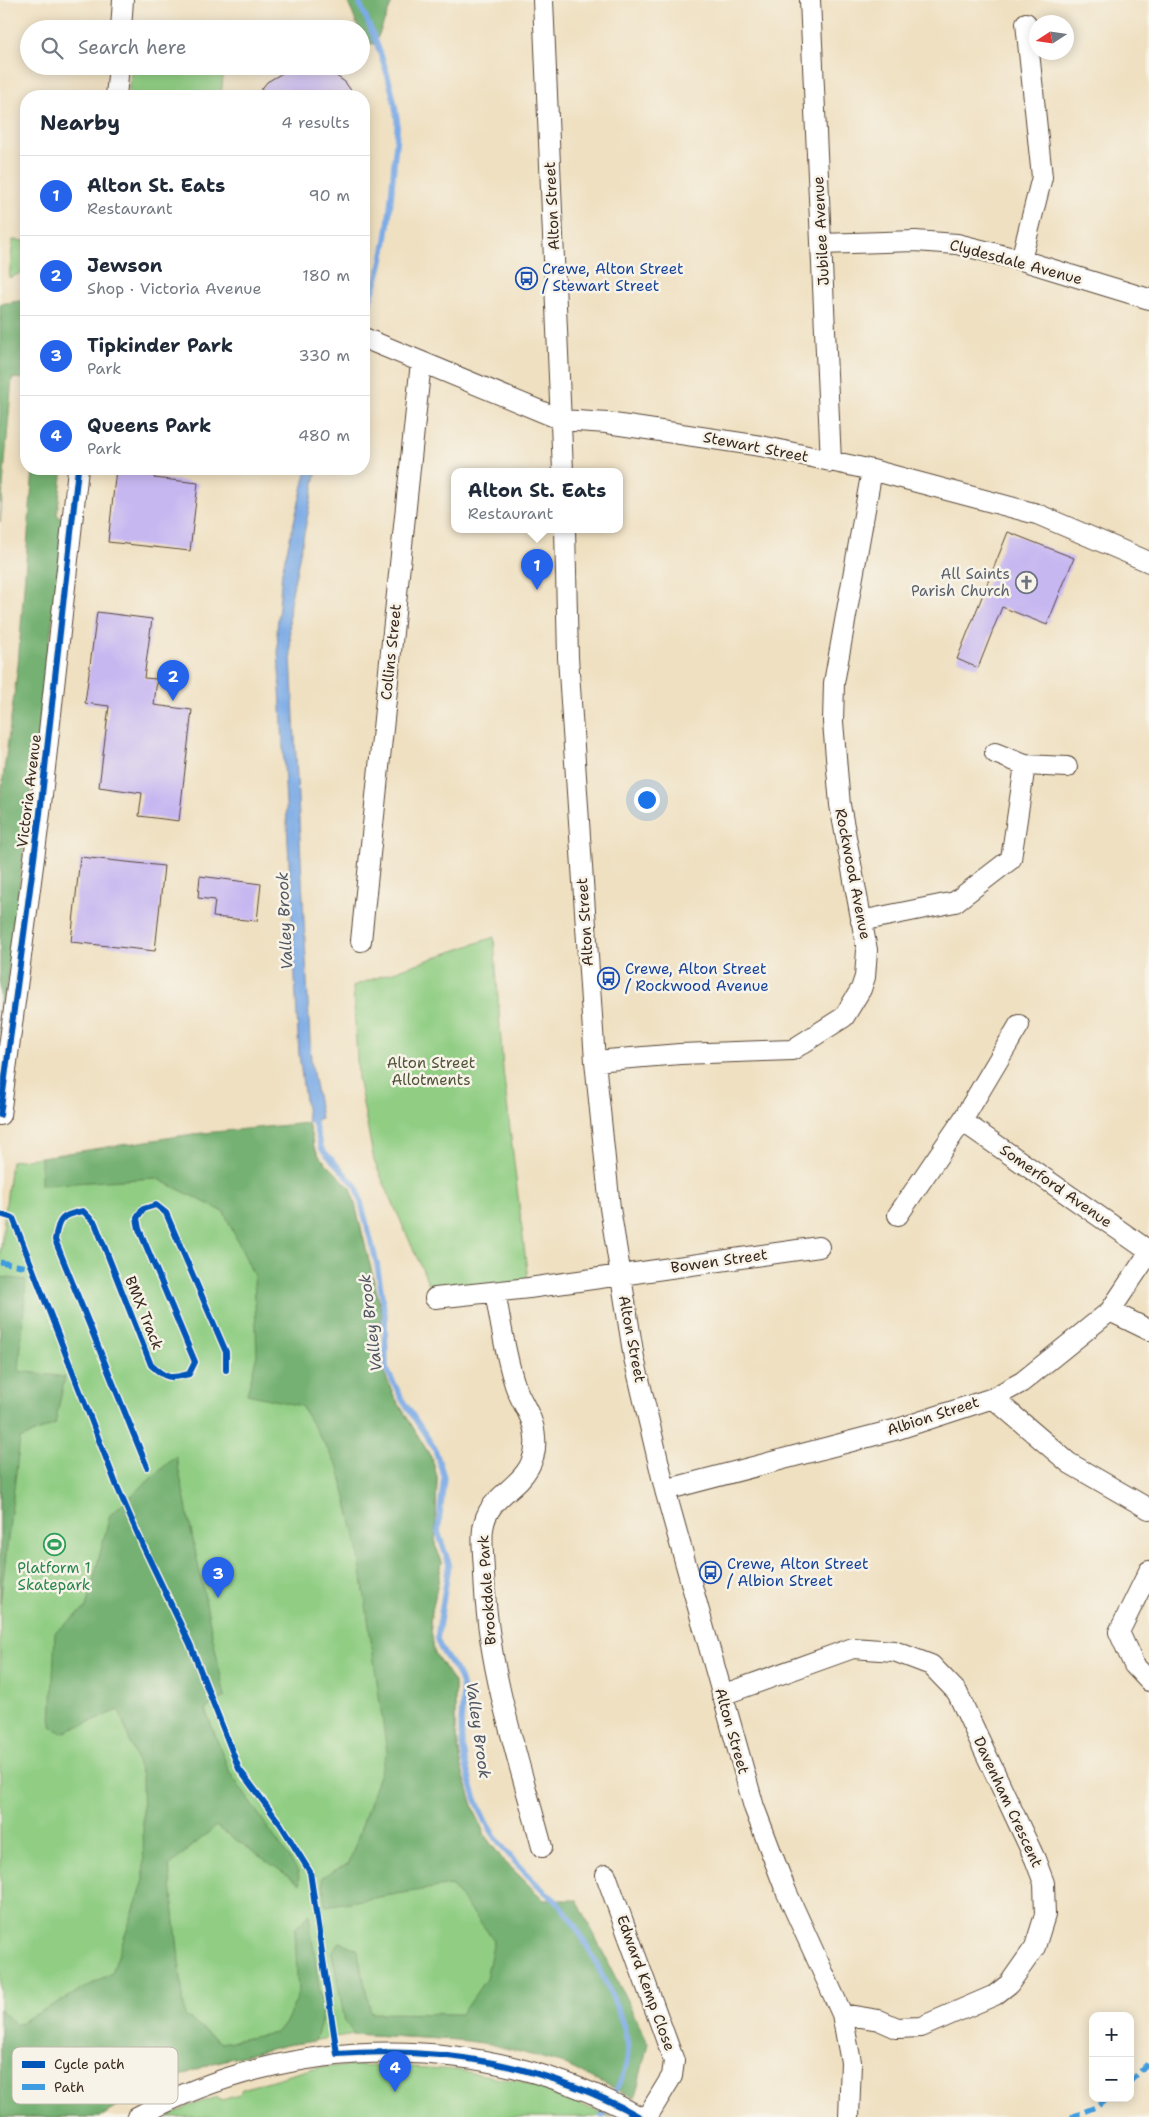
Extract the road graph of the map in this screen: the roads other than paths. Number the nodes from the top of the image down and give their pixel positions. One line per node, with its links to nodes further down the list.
1 (123, 0): 4 (street)
2 (543, 0): 13 (street, Alton Street)
3 (810, 0): 8 (street, Jubilee Avenue)
4 (122, 20)
5 (1026, 23): 9 (street)
6 (117, 75): 7 (street)
7 (116, 90)
8 (821, 244): 9 (street, Clydesdale Avenue); 14 (street, Jubilee Avenue)
9 (1021, 260): 10 (street, Clydesdale Avenue)
10 (1149, 299)
11 (370, 341): 12 (street, Stewart Street)
12 (420, 362): 13 (street, Stewart Street); 24 (street, Collins Street)
13 (562, 420): 14 (street, Stewart Street); 15 (street, Alton Street)
14 (831, 462): 16 (street, Stewart Street)
15 (563, 468)
16 (872, 470): 19 (street, Stewart Street); 23 (street, Rockwood Avenue)
17 (77, 475): 27 (street, Victoria Avenue)
18 (565, 533): 26 (street, Alton Street)
19 (1149, 562)
20 (995, 753): 21 (street)
21 (1025, 765): 22 (street); 23 (street)
22 (1067, 767)
23 (861, 920): 26 (street, Rockwood Avenue)
24 (361, 941)
25 (1019, 1025): 28 (street)
26 (595, 1061): 32 (street, Alton Street)
27 (0, 1115)
28 (962, 1122): 29 (street); 31 (street, Somerford Avenue)
29 (898, 1215)
30 (819, 1247): 32 (street, Bowen Street)
31 (1149, 1252): 35 (street, Albion Street)
32 (620, 1275): 33 (street); 38 (street, Alton Street)
33 (494, 1292): 34 (street); 43 (street, Brookdale Park)
34 (435, 1298)
35 (1110, 1311): 36 (street); 37 (street, Albion Street)
36 (1149, 1330)
37 (993, 1398): 38 (street, Albion Street); 39 (street)
38 (665, 1490): 42 (street, Alton Street)
39 (1149, 1508)
40 (1149, 1571): 41 (street)
41 (1149, 1682)
42 (722, 1695): 45 (street, Alton Street); 45 (street, Davenham Crescent)
43 (542, 1847)
44 (606, 1874): 50 (street, Edward Kemp Close)
45 (842, 2014): 51 (street, Alton Street)
46 (178, 2097): 48 (street)
47 (164, 2104): 49 (street)
48 (632, 2112)
49 (137, 2117)
50 (647, 2117)
51 (849, 2117)

